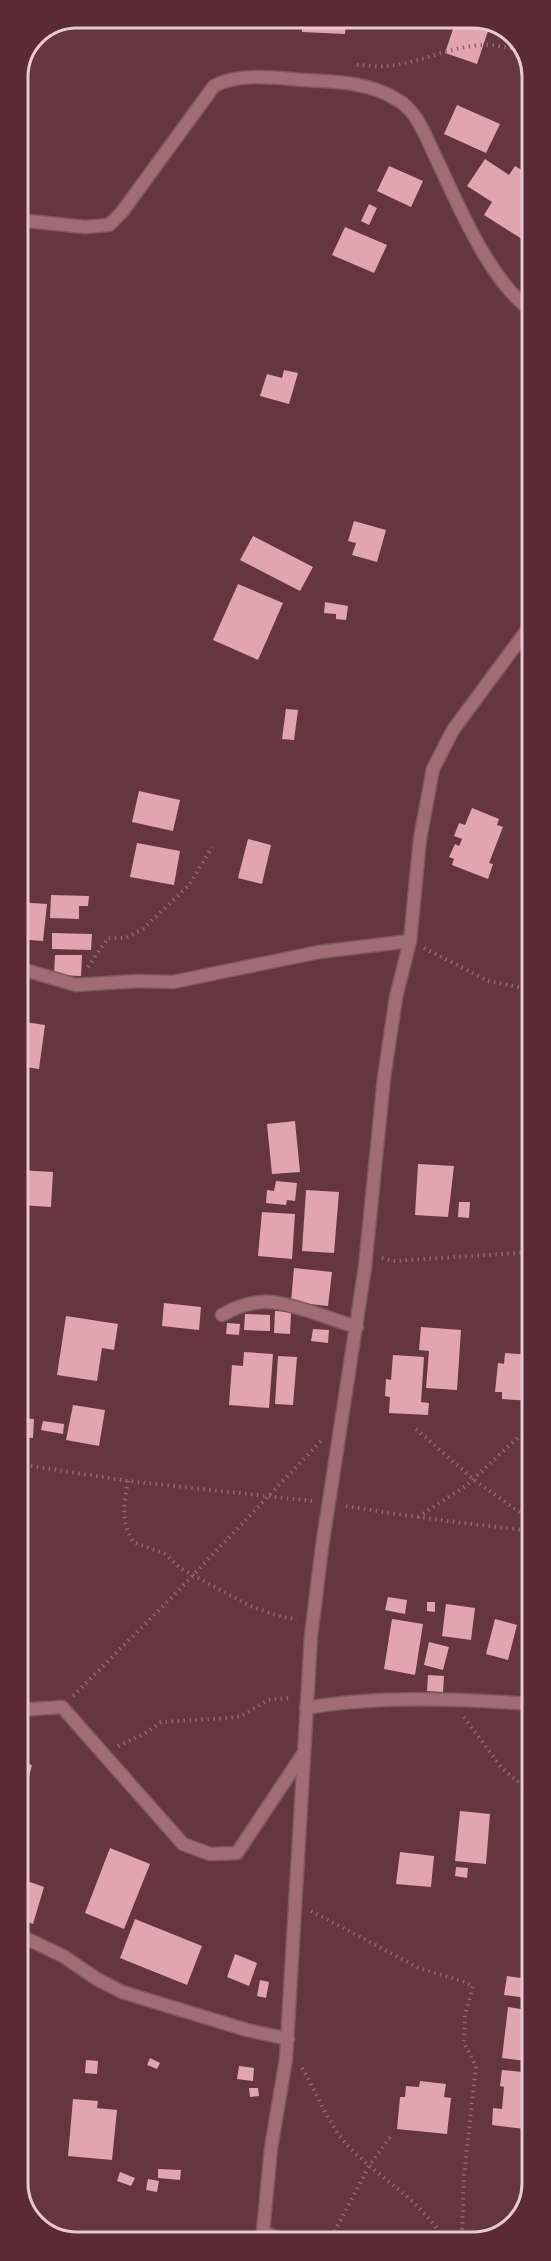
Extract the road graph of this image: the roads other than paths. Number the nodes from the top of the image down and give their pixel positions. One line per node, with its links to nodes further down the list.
1 (28, 221): 2 (street)
2 (522, 304)
3 (522, 637): 4 (street)
4 (410, 941): 5 (street); 7 (street)
5 (28, 971)
6 (222, 1315): 7 (street)
7 (357, 1327): 8 (street)
8 (306, 1703): 9 (street); 11 (street)
9 (522, 1703)
10 (28, 1709): 11 (street)
11 (304, 1753): 13 (street)
12 (28, 1939): 13 (street)
13 (287, 2043): 14 (street)
14 (263, 2232)

